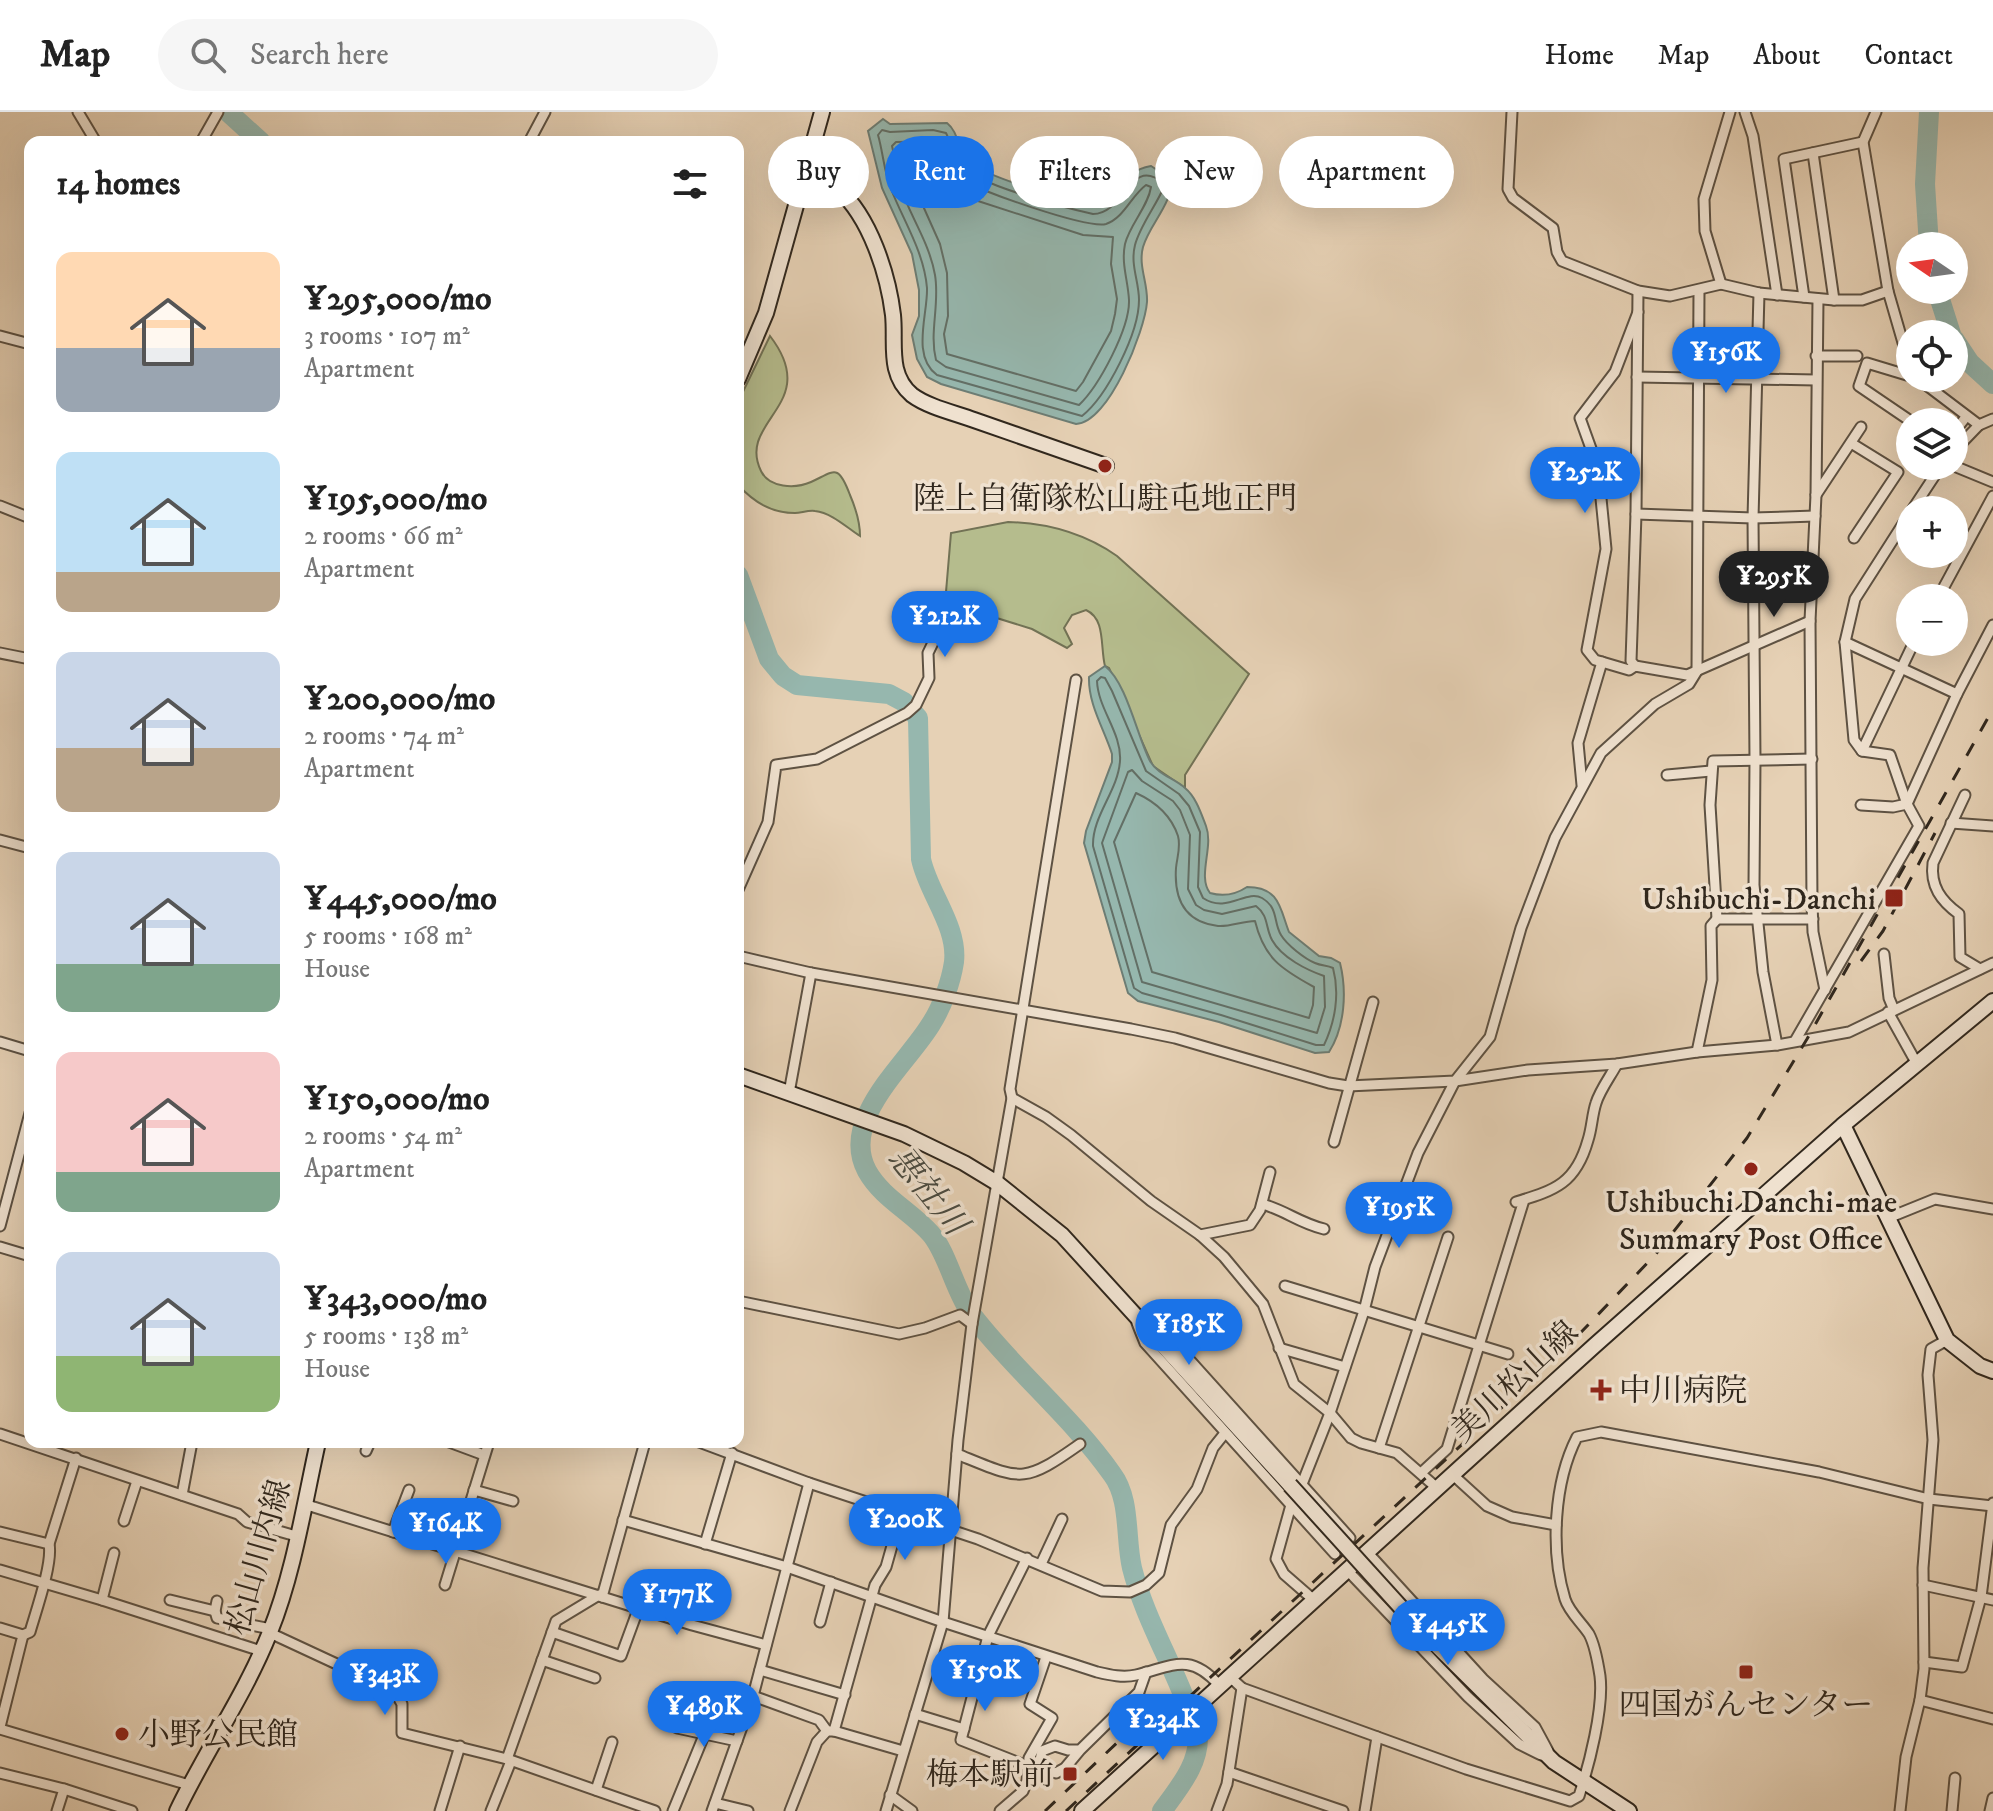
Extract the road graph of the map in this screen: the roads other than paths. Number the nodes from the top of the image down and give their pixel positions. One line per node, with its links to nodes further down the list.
1 (78, 112): 9 (street)
2 (218, 112): 10 (street)
3 (545, 112): 11 (street)
4 (822, 112): 12 (street)
5 (1512, 112): 19 (street)
6 (1730, 112): 17 (street)
7 (1745, 112): 22 (street)
8 (1876, 112): 13 (street)
9 (92, 136)
10 (204, 136)
11 (532, 136)
12 (816, 136)
13 (1863, 142): 14 (street); 20 (street)
14 (1813, 153): 23 (street); 25 (street)
15 (796, 208): 32 (street)
16 (854, 208): 47 (street)
17 (1721, 284): 18 (street); 21 (street)
18 (1699, 290): 19 (street); 35 (street)
19 (1638, 291): 26 (street)
20 (1888, 291): 25 (street); 27 (street)
21 (1759, 293): 22 (street); 36 (street)
22 (1777, 295): 23 (street)
23 (1804, 297): 24 (street)
24 (1818, 299): 25 (street); 30 (street)
25 (1834, 300)
26 (1638, 312): 34 (street); 69 (street)
27 (1896, 320)
28 (0, 336): 29 (street)
29 (24, 342)
30 (1816, 356): 31 (street); 37 (street)
31 (1857, 356)
32 (744, 365)
33 (1896, 372): 40 (street)
34 (1637, 377): 35 (street); 53 (street)
35 (1698, 378): 36 (street); 55 (street)
36 (1757, 379): 37 (street); 57 (street)
37 (1816, 380): 50 (street)
38 (1935, 392): 39 (street)
39 (1955, 408)
40 (1896, 411)
41 (1968, 418): 43 (street)
42 (1993, 419): 43 (street)
43 (1979, 425): 45 (street)
44 (1861, 427): 46 (street)
45 (1968, 436)
46 (1851, 443): 50 (street); 59 (street)
47 (1106, 466)
48 (1968, 472): 49 (street)
49 (1993, 482)
50 (1816, 495): 56 (street)
51 (1993, 496): 60 (street)
52 (0, 506): 54 (street)
53 (1636, 514): 55 (street); 70 (street)
54 (24, 516)
55 (1696, 516): 57 (street); 72 (street)
56 (1815, 516): 57 (street); 62 (street)
57 (1753, 518): 65 (street)
58 (1896, 535): 64 (street)
59 (1854, 538)
60 (1946, 584)
61 (936, 617): 88 (street)
62 (1810, 621): 65 (street); 76 (street)
63 (1993, 625): 74 (street)
64 (1845, 642): 71 (street); 75 (street)
65 (1753, 648): 72 (street); 77 (street)
66 (0, 653): 68 (street)
67 (1907, 656): 71 (street)
68 (24, 658)
69 (1602, 662): 70 (street); 80 (street)
70 (1635, 666): 72 (street)
71 (1901, 668): 74 (street); 75 (street)
72 (1697, 671): 80 (street)
73 (1076, 680): 100 (street)
74 (1957, 694): 82 (street)
75 (1862, 751): 82 (street)
76 (1812, 759): 77 (street); 91 (street)
77 (1755, 760): 78 (street); 89 (street)
78 (1711, 771): 79 (street); 90 (street)
79 (1667, 775)
80 (1582, 785): 110 (street)
81 (1965, 795): 84 (street)
82 (1907, 804): 83 (street); 97 (street)
83 (1861, 805)
84 (1951, 823): 85 (street); 95 (street)
85 (1993, 826)
86 (0, 840): 87 (street)
87 (24, 846)
88 (744, 876)
89 (1756, 918): 90 (street); 91 (street); 104 (street)
90 (1717, 919): 106 (street)
91 (1813, 919): 97 (street)
92 (1884, 954): 101 (street)
93 (744, 957): 96 (street)
94 (1993, 963): 95 (street)
95 (1980, 969): 101 (street)
96 (811, 973): 100 (street); 112 (street)
97 (1825, 990): 102 (street)
98 (1993, 1001): 108 (street, 美川松山線)
99 (1373, 1002): 111 (street)
100 (1024, 1010): 111 (street); 113 (street)
101 (1891, 1011): 102 (street); 108 (street)
102 (1795, 1041): 104 (street)
103 (0, 1042): 105 (street)
104 (1777, 1045): 106 (street)
105 (24, 1049)
106 (1697, 1052): 107 (street)
107 (1617, 1064): 110 (street); 135 (street)
108 (1917, 1064): 114 (street, 美川松山線)
109 (744, 1077): 112 (street)
110 (1455, 1081): 111 (street); 130 (street)
111 (1348, 1086): 116 (street)
112 (789, 1093): 118 (street)
113 (1012, 1098): 118 (street); 124 (street)
114 (1843, 1125): 121 (street); 158 (street, 美川松山線)
115 (24, 1136): 122 (street)
116 (1334, 1142)
117 (1270, 1172): 119 (street)
118 (997, 1183): 131 (street); 132 (street)
119 (1262, 1204): 123 (street); 124 (street)
120 (1993, 1209): 121 (street)
121 (1888, 1218): 134 (street)
122 (0, 1226)
123 (1324, 1229)
124 (1200, 1235): 136 (street)
125 (1448, 1237): 133 (street)
126 (0, 1247): 127 (street)
127 (24, 1254)
128 (1285, 1286): 130 (street)
129 (744, 1302): 132 (street)
130 (1364, 1311): 133 (street); 138 (street)
131 (1133, 1313): 141 (street); 161 (street)
132 (972, 1322): 154 (street)
133 (1419, 1327): 135 (street); 152 (street)
134 (1947, 1340): 139 (street); 166 (street)
135 (1478, 1345): 137 (street); 157 (street)
136 (1279, 1348): 138 (street); 140 (street)
137 (1508, 1354)
138 (1345, 1367): 140 (street)
139 (1993, 1371)
140 (1330, 1413): 152 (street); 161 (street)
141 (1225, 1433): 169 (street); 190 (street)
142 (0, 1434): 143 (street)
143 (24, 1442)
144 (1080, 1444): 154 (street)
145 (44, 1448): 156 (street)
146 (191, 1448): 165 (street)
147 (317, 1448): 168 (street, 松山川内線)
148 (465, 1448): 155 (street)
149 (487, 1448): 155 (street)
150 (643, 1448): 174 (street)
151 (717, 1448): 153 (street)
152 (1379, 1448): 157 (street)
153 (732, 1453): 160 (street); 184 (street)
154 (957, 1454): 177 (street)
155 (484, 1455): 164 (street)
156 (76, 1458): 159 (street); 183 (street)
157 (1421, 1473): 162 (street)
158 (1453, 1475): 162 (street, 美川松山線); 176 (street)
159 (137, 1481): 165 (street); 175 (street)
160 (809, 1483): 171 (street); 191 (street)
161 (1296, 1484): 169 (street); 172 (street); 240 (street, bridge)
162 (1437, 1488): 187 (street, 美川松山線)
163 (409, 1490): 180 (street)
164 (474, 1490): 167 (street); 185 (street)
165 (182, 1495): 181 (street)
166 (1929, 1499): 170 (street); 176 (street); 197 (street)
167 (513, 1501)
168 (304, 1504): 180 (street); 181 (street, 松山川内線)
169 (1291, 1505): 178 (street); 204 (street)
170 (1993, 1505): 199 (street)
171 (901, 1514): 177 (street); 200 (street)
172 (1331, 1517): 178 (street); 182 (street)
173 (1062, 1519): 190 (street)
174 (623, 1520): 184 (street); 198 (street)
175 (124, 1521)
176 (1556, 1525): 245 (street)
177 (950, 1531): 189 (street); 207 (street)
178 (1315, 1531): 188 (street)
179 (0, 1532): 183 (street)
180 (393, 1532): 185 (street)
181 (296, 1536): 209 (street, 松山川内線)
182 (1350, 1538)
183 (49, 1544): 195 (street)
184 (705, 1544): 191 (street)
185 (454, 1552): 196 (street); 198 (street)
186 (114, 1553): 201 (street)
187 (1368, 1553): 193 (street, 美川松山線); 240 (street)
188 (1335, 1554)
189 (1027, 1558): 190 (street); 212 (street)
190 (1041, 1564)
191 (787, 1567): 194 (street); 213 (street)
192 (0, 1570): 195 (street)
193 (1348, 1571): 204 (street, 美川松山線); 240 (street)
194 (831, 1582): 200 (street); 206 (street)
195 (44, 1583): 201 (street); 211 (street)
196 (445, 1585)
197 (1923, 1585): 199 (street); 217 (street)
198 (600, 1596): 205 (street); 210 (street)
199 (1981, 1597): 203 (street); 217 (street)
200 (872, 1598): 207 (street); 223 (street)
201 (102, 1600): 214 (street)
202 (170, 1600): 209 (street)
203 (1993, 1600)
204 (1315, 1601): 221 (street, 美川松山線)
205 (639, 1607): 210 (street); 213 (street)
206 (820, 1622)
207 (943, 1622): 212 (street); 226 (street)
208 (0, 1628): 211 (street)
209 (271, 1631): 214 (street, 松山川内線); 236 (street)
210 (552, 1632): 216 (street)
211 (23, 1635): 228 (street)
212 (988, 1636): 215 (street); 230 (street)
213 (766, 1645): 218 (street)
214 (261, 1651): 246 (street, 松山川内線)
215 (1046, 1657): 219 (street); 241 (street)
216 (542, 1660): 220 (street); 239 (street)
217 (1924, 1662): 225 (street)
218 (760, 1670): 223 (street); 224 (street)
219 (1146, 1672): 221 (street); 237 (street)
220 (595, 1678)
221 (1224, 1680): 222 (street); 266 (street, 美川松山線)
222 (1242, 1688): 233 (street); 242 (street)
223 (845, 1695): 231 (street)
224 (753, 1696): 231 (street); 234 (street)
225 (1920, 1700): 227 (street); 270 (street)
226 (915, 1714): 230 (street); 238 (street)
227 (1993, 1719)
228 (0, 1728): 246 (street)
229 (677, 1728): 232 (street)
230 (964, 1729): 241 (street)
231 (831, 1731): 238 (street); 262 (street)
232 (705, 1733): 234 (street); 260 (street)
233 (1377, 1737): 251 (street); 269 (street)
234 (737, 1741): 252 (street)
235 (612, 1742): 248 (street)
236 (460, 1746): 239 (street); 257 (street)
237 (1080, 1750)
238 (903, 1751): 249 (street)
239 (509, 1760): 248 (street); 258 (street)
240 (1554, 1762): 245 (street)
241 (1027, 1766): 265 (street)
242 (1229, 1772): 267 (street); 268 (street)
243 (0, 1773): 247 (street)
244 (1955, 1778): 271 (street)
245 (1584, 1780): 251 (street); 253 (street)
246 (189, 1785): 256 (street, 松山川内線)
247 (64, 1789): 254 (street); 255 (street)
248 (596, 1790): 259 (street)
249 (890, 1795): 263 (street); 264 (street)
250 (1993, 1798): 272 (street)
251 (1571, 1806)
252 (714, 1807): 261 (street)
253 (1621, 1809)
254 (57, 1811)
255 (132, 1811)
256 (177, 1811)
257 (440, 1811)
258 (491, 1811)
259 (655, 1811)
260 (673, 1811)
261 (748, 1811)
262 (790, 1811)
263 (886, 1811)
264 (912, 1811)
265 (1000, 1811)
266 (1082, 1811)
267 (1217, 1811)
268 (1343, 1811)
269 (1365, 1811)
270 (1900, 1811)
271 (1952, 1811)
272 (1990, 1811)

